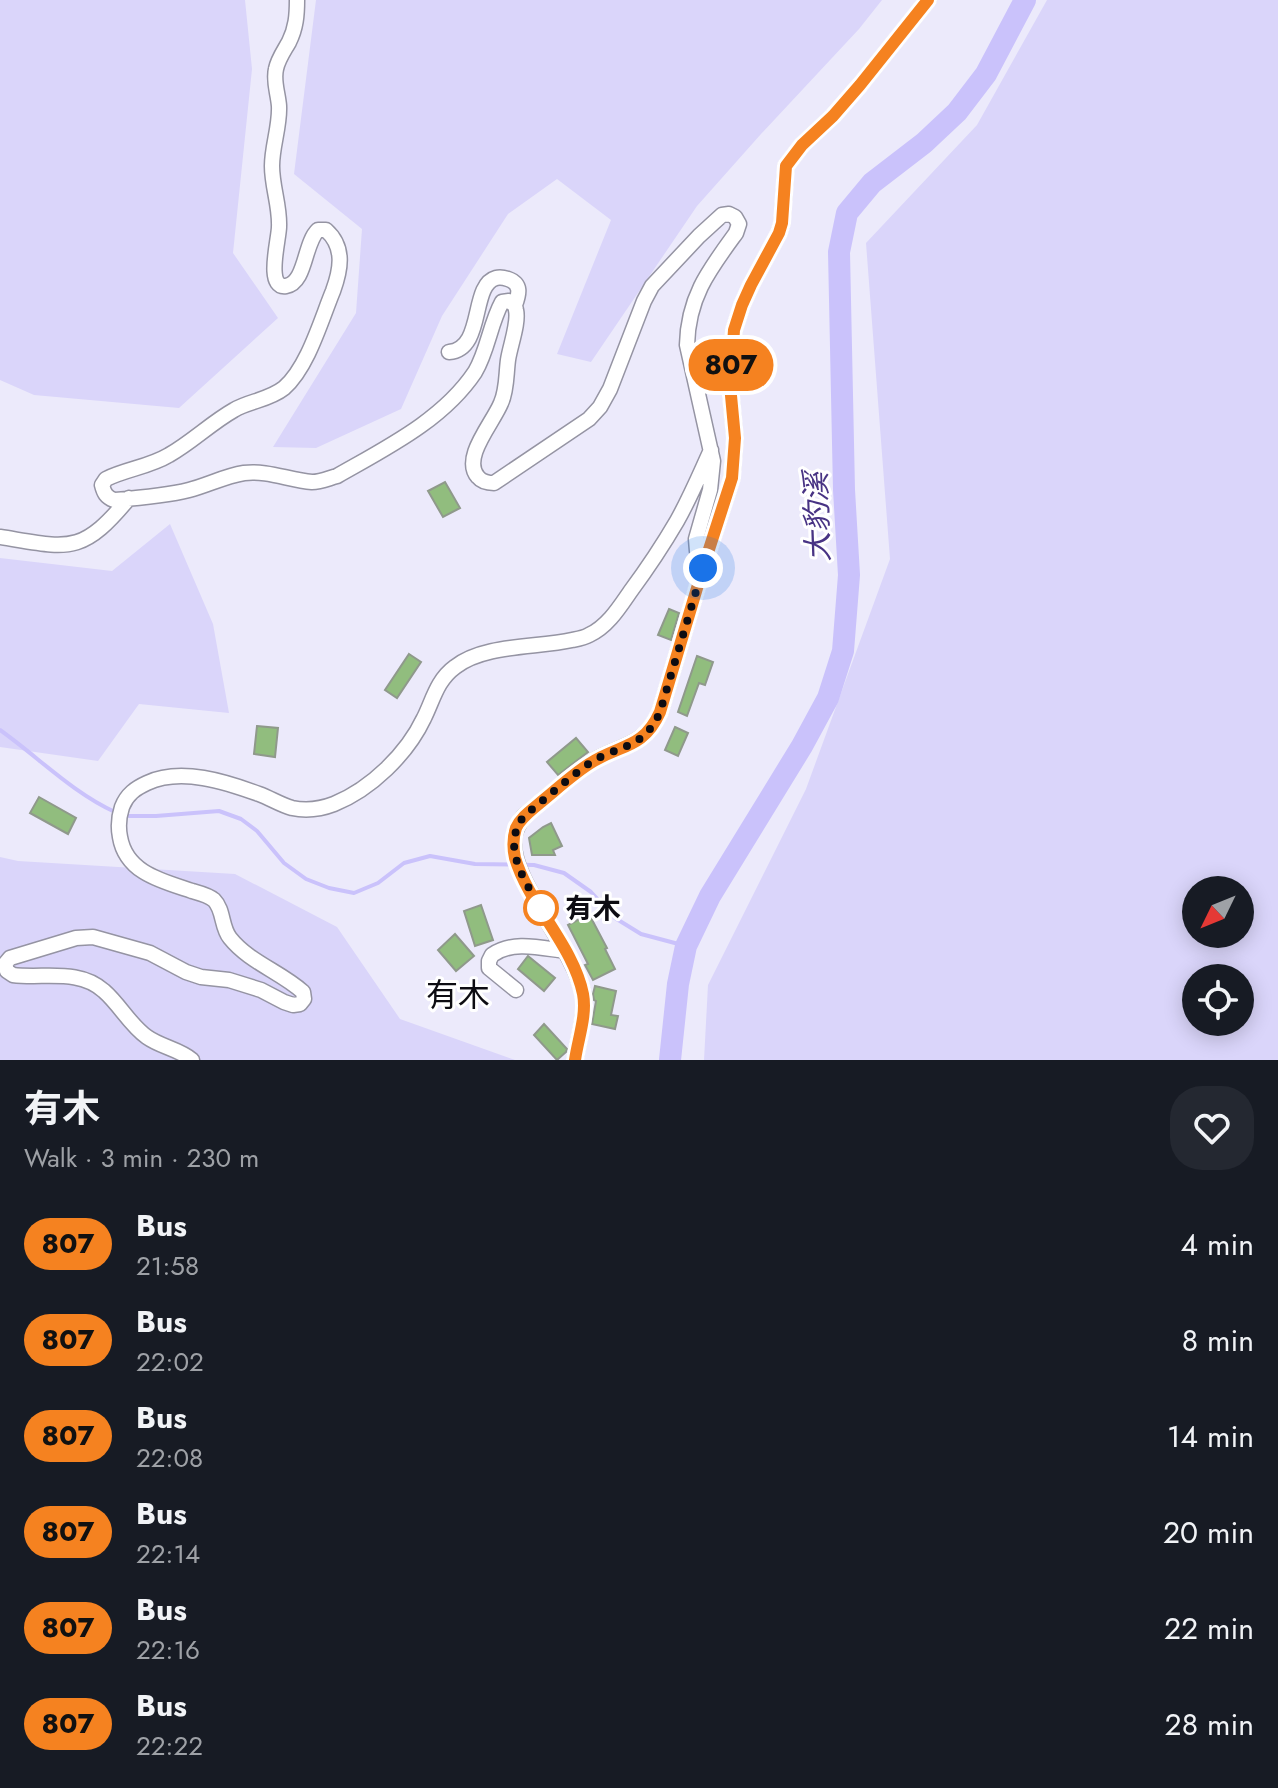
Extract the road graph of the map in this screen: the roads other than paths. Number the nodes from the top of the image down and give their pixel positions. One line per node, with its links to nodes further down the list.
1 (297, 0): 6 (street)
2 (928, 0): 8 (street)
3 (515, 305): 4 (street); 5 (street); 6 (street)
4 (449, 352)
5 (712, 450): 8 (street); 11 (street)
6 (129, 498): 7 (street)
7 (0, 537)
8 (703, 568): 9 (street)
9 (565, 951): 10 (street); 12 (street)
10 (516, 990)
11 (192, 1060)
12 (575, 1060)

